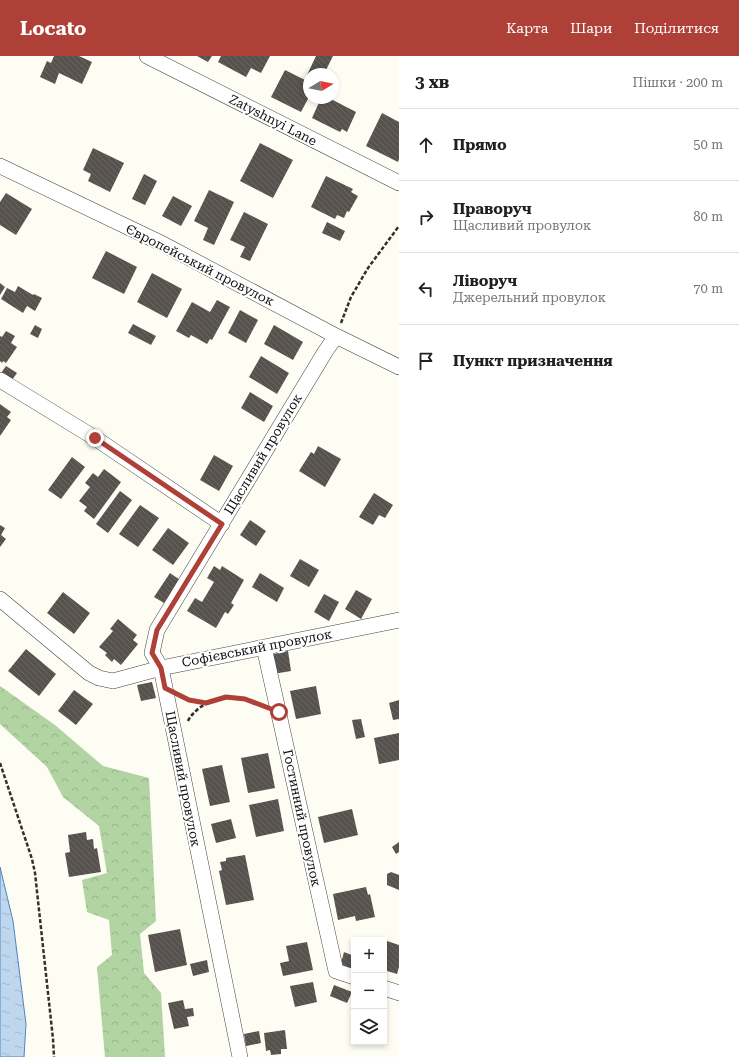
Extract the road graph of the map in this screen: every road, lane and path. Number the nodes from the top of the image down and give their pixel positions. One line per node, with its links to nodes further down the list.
1 (147, 56): 3 (street, Zatyshnyi Lane)
2 (0, 166): 5 (street, Європейський провулок)
3 (399, 183)
4 (399, 226): 5 (path)
5 (336, 336): 6 (street, Європейський провулок); 8 (street, Щасливий провулок)
6 (399, 367)
7 (0, 380): 8 (street)
8 (222, 524): 12 (street, Щасливий провулок)
9 (0, 599): 12 (street, Софієвський провулок)
10 (399, 620): 11 (street, Софієвський провулок)
11 (264, 647): 12 (street, Софієвський провулок); 15 (street, Гостинний провулок)
12 (161, 668): 13 (street, Щасливий провулок)
13 (165, 688): 14 (path); 16 (street, Щасливий провулок)
14 (206, 703): 15 (path); 16 (path)
15 (279, 712): 18 (street, Гостинний провулок)
16 (176, 742): 22 (street, Щасливий провулок)
17 (0, 763): 21 (path)
18 (351, 976)
19 (387, 989): 20 (street)
20 (399, 993)
21 (54, 1057)
22 (240, 1057)

